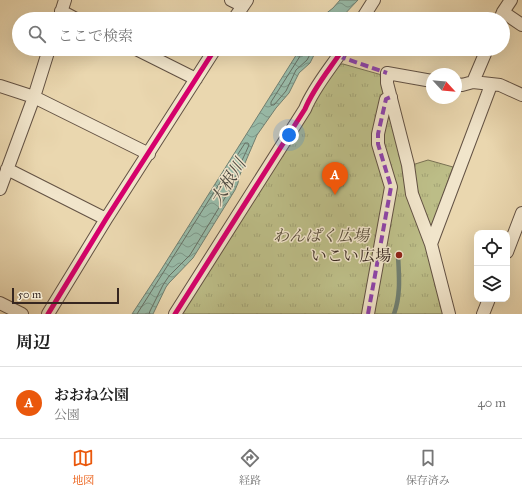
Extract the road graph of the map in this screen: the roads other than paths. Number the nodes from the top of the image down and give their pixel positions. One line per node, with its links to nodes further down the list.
1 (66, 0): 6 (street)
2 (231, 0): 5 (street)
3 (374, 0): 8 (street)
4 (511, 0): 9 (street)
5 (245, 3): 7 (street)
6 (61, 12)
7 (239, 12)
8 (366, 12)
9 (504, 12)
10 (510, 20): 11 (street)
11 (522, 25)
12 (47, 56): 24 (street)
13 (150, 56): 17 (street)
14 (211, 56): 17 (street)
15 (338, 56): 37 (street)
16 (484, 56): 19 (street)
17 (196, 79): 26 (street)
18 (426, 80): 25 (street)
19 (473, 82): 20 (street); 21 (street)
20 (462, 84)
21 (491, 85): 23 (street); 31 (street)
22 (0, 86): 24 (street)
23 (522, 94)
24 (34, 97): 26 (street); 27 (street)
25 (391, 97): 31 (street); 38 (street)
26 (149, 154): 30 (street)
27 (7, 169): 28 (street); 30 (street)
28 (0, 189)
29 (522, 213): 32 (street)
30 (106, 219): 36 (street)
31 (431, 244): 39 (street)
32 (510, 244)
33 (488, 302): 40 (street)
34 (0, 303): 35 (street)
35 (22, 314)
36 (48, 314)
37 (175, 314)
38 (368, 314)
39 (449, 314)
40 (483, 314)

